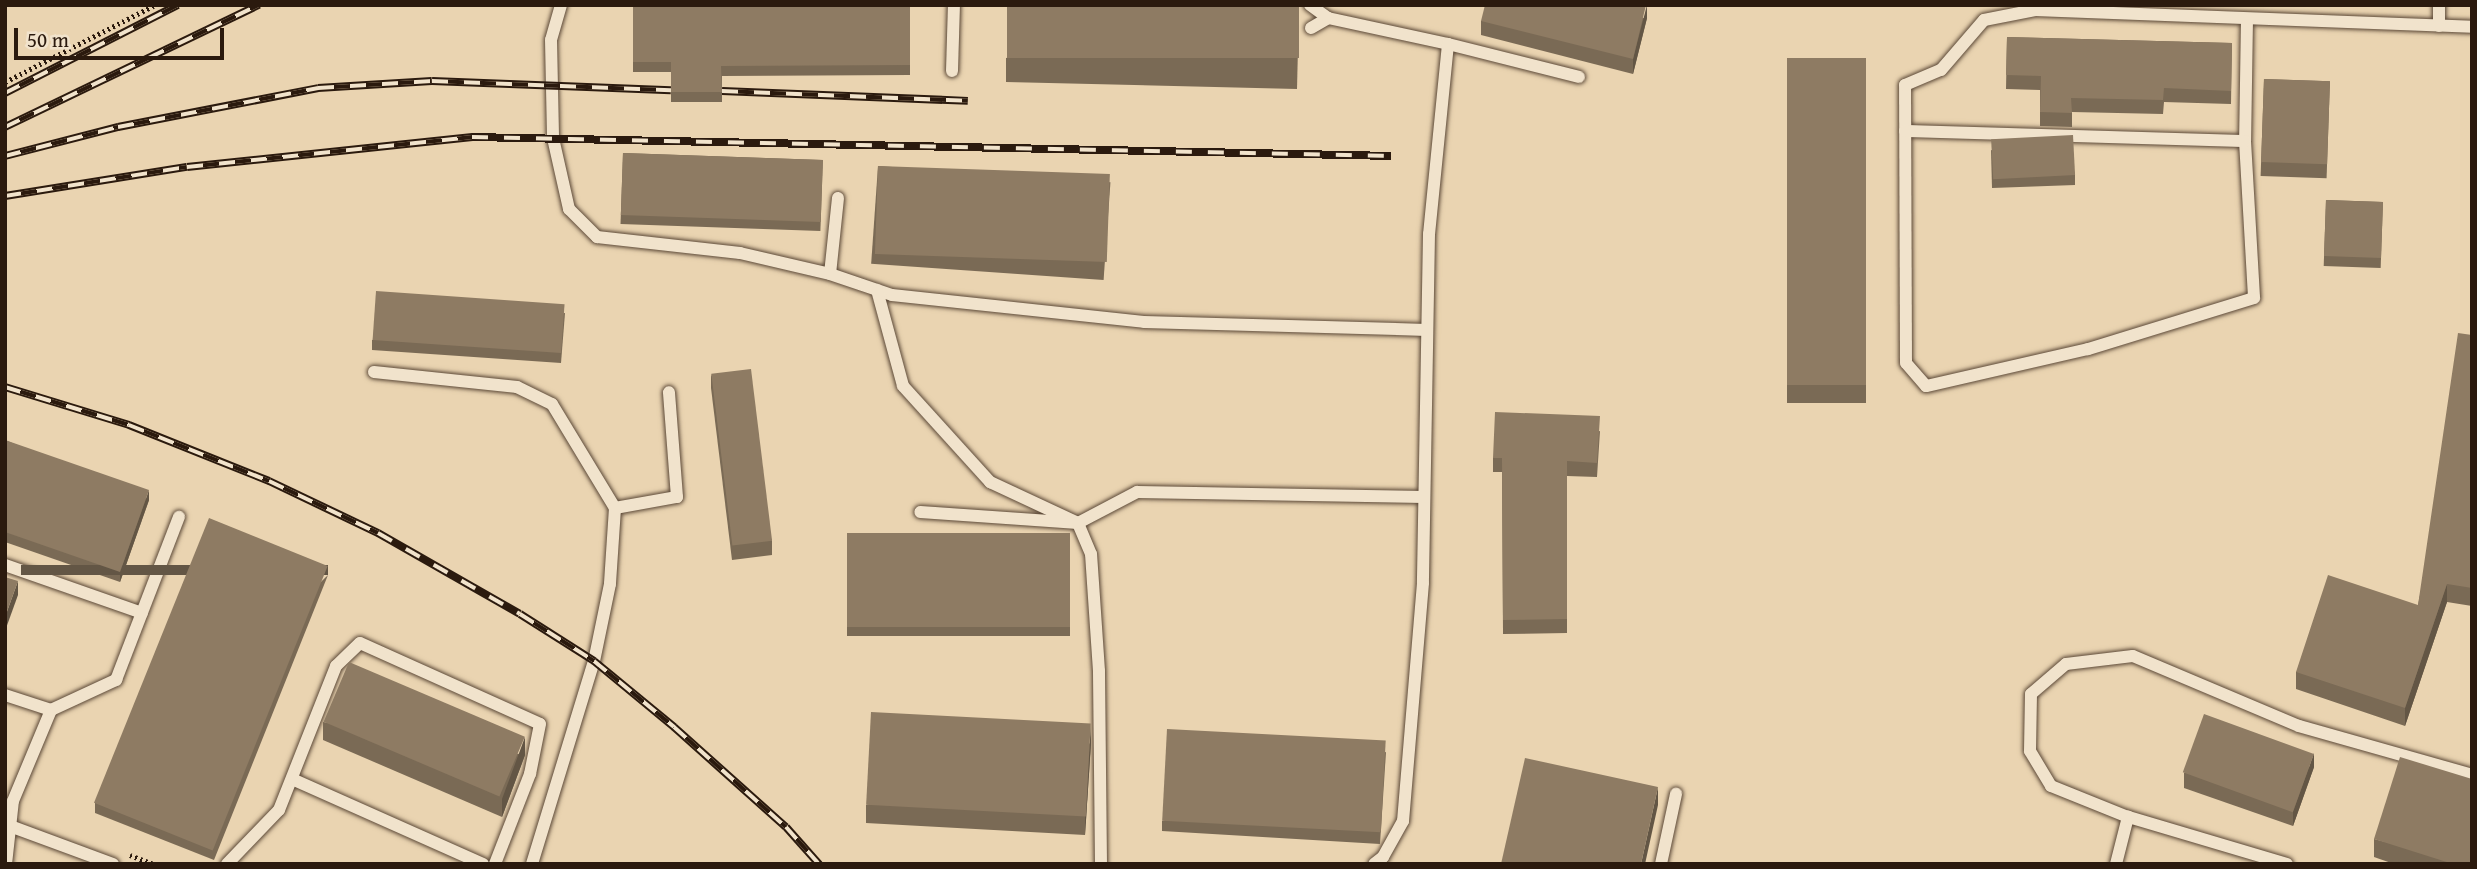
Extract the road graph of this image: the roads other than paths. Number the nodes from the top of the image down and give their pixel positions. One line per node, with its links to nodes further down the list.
1 (561, 5): 17 (lane)
2 (954, 5): 12 (lane)
3 (1310, 5): 6 (lane)
4 (2439, 5): 8 (lane)
5 (2162, 10): 7 (lane); 14 (lane)
6 (1328, 18): 10 (lane); 11 (lane)
7 (2247, 19): 8 (lane); 15 (lane)
8 (2439, 26): 9 (lane)
9 (2472, 27)
10 (1311, 28)
11 (1448, 44): 13 (lane); 19 (lane)
12 (952, 71)
13 (1579, 77)
14 (1905, 131): 15 (lane); 15 (lane)
15 (2245, 141)
16 (838, 198): 17 (lane)
17 (830, 274): 18 (lane)
18 (877, 290): 19 (lane); 26 (lane)
19 (1427, 330): 22 (lane)
20 (374, 372): 23 (lane)
21 (669, 392): 23 (lane)
22 (1424, 497): 26 (lane); 43 (lane)
23 (615, 508): 41 (lane)
24 (920, 512): 26 (lane)
25 (179, 517): 28 (lane)
26 (1077, 523): 42 (lane)
27 (5, 565): 28 (lane)
28 (142, 613): 30 (lane)
29 (5, 695): 30 (lane)
30 (51, 710): 35 (lane)
31 (2472, 775): 34 (lane)
32 (292, 779): 38 (lane); 39 (lane); 40 (lane)
33 (1676, 794): 44 (lane)
34 (2128, 817): 45 (lane); 46 (lane)
35 (10, 826): 36 (lane); 37 (lane)
36 (6, 864)
37 (113, 864)
38 (228, 864)
39 (483, 864)
40 (495, 864)
41 (532, 864)
42 (1101, 864)
43 (1374, 864)
44 (1661, 864)
45 (2116, 864)
46 (2287, 864)

